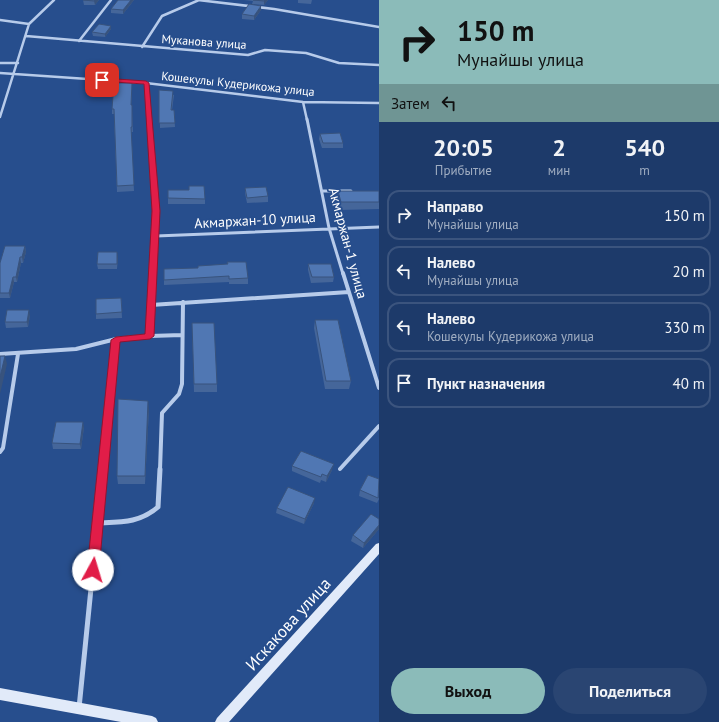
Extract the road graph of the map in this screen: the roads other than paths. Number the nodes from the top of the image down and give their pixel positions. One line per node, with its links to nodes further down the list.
1 (54, 0): 5 (street)
2 (111, 0): 8 (street)
3 (198, 0): 6 (street); 9 (street)
4 (0, 20): 5 (street)
5 (29, 24): 7 (street)
6 (379, 27)
7 (26, 36): 8 (street, Муканова улица); 11 (street)
8 (79, 41): 9 (street, Муканова улица)
9 (142, 46): 12 (street, Муканова улица)
10 (0, 63): 11 (street)
11 (18, 63): 14 (street)
12 (379, 65)
13 (0, 73): 14 (street, Кошекулы Кудерикожа улица)
14 (14, 74): 15 (street, Кошекулы Кудерикожа улица); 17 (street)
15 (146, 83): 18 (street, Кошекулы Кудерикожа улица); 25 (street)
16 (0, 102): 17 (street)
17 (5, 102): 20 (street)
18 (303, 102): 19 (street, Кошекулы Кудерикожа улица); 21 (street, Акмаржан-1 улица)
19 (379, 103)
20 (0, 117)
21 (322, 191): 22 (street); 24 (street, Акмаржан-1 улица)
22 (358, 191)
23 (379, 227): 24 (street, Акмаржан-10 улица)
24 (329, 228): 25 (street, Акмаржан-10 улица); 26 (street, Акмаржан-1 улица)
25 (156, 236): 28 (street)
26 (349, 292): 27 (street); 34 (street, Акмаржан-1 улица)
27 (182, 302): 28 (street); 29 (street)
28 (151, 304): 30 (street)
29 (182, 335): 30 (street); 38 (street)
30 (150, 336): 31 (street)
31 (116, 340): 33 (street); 38 (street)
32 (0, 354): 33 (street)
33 (18, 354): 36 (street)
34 (379, 388)
35 (379, 426): 37 (street)
36 (0, 452)
37 (340, 469)
38 (98, 523): 41 (street)
39 (379, 547): 44 (street, Искакова улица)
40 (0, 694): 41 (street)
41 (79, 709): 42 (street)
42 (129, 720): 43 (street)
43 (152, 722)
44 (221, 722)

